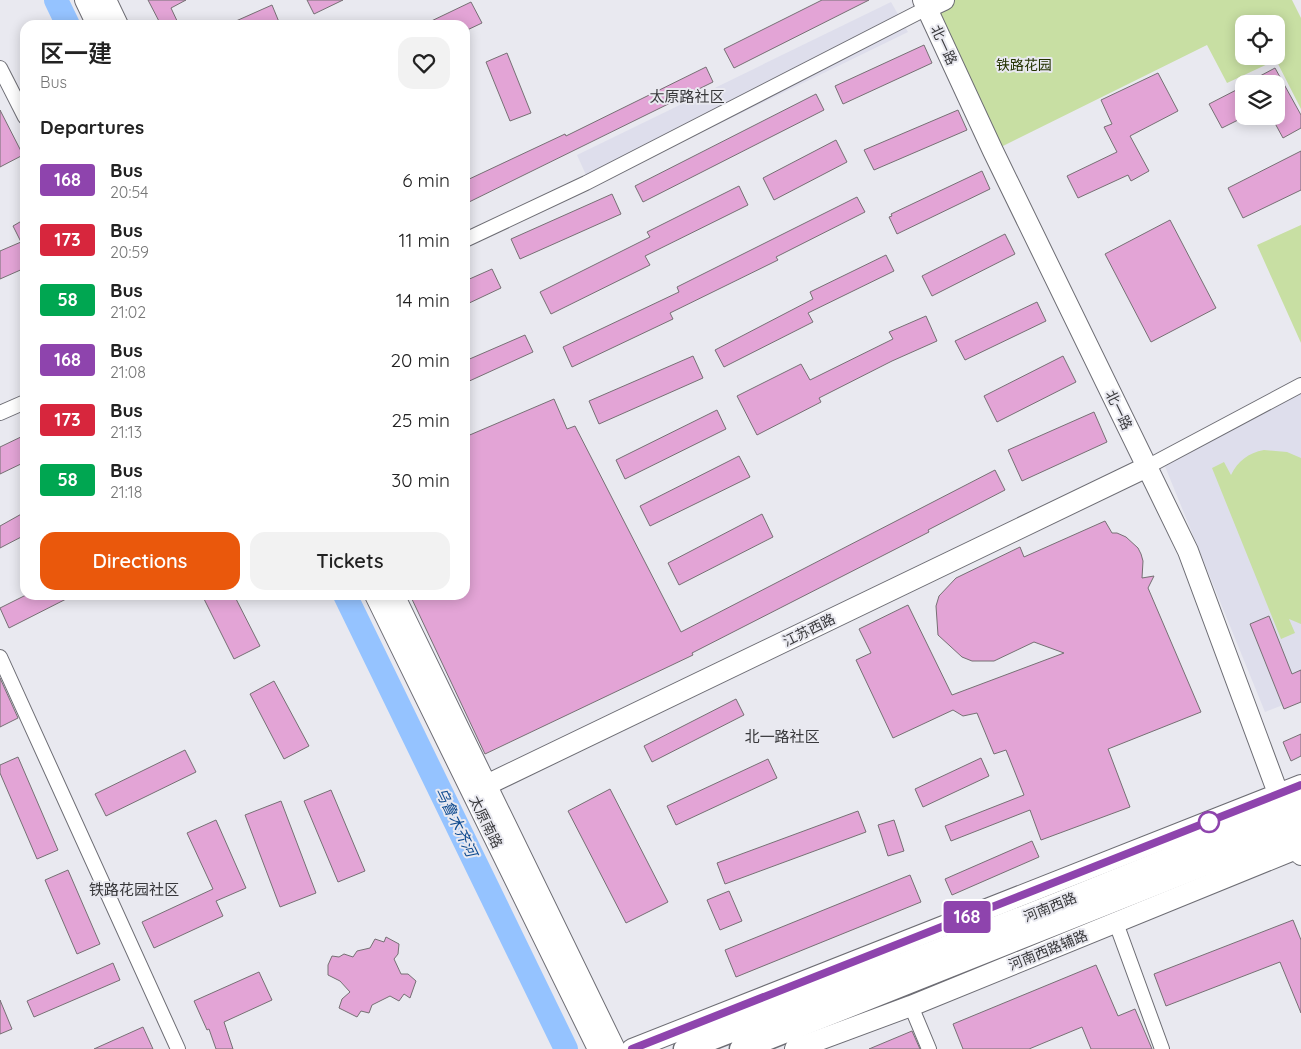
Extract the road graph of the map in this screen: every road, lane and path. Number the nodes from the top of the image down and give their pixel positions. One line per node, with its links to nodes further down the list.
1 (85, 0): 4 (street)
2 (106, 0): 5 (street)
3 (931, 3): 8 (street); 12 (street, 北一路)
4 (95, 20)
5 (116, 20)
6 (0, 68): 7 (street)
7 (20, 107)
8 (470, 238)
9 (1301, 385): 12 (street)
10 (20, 404): 11 (street)
11 (0, 414)
12 (1147, 467): 17 (street, 江苏西路); 18 (street, 北一路)
13 (378, 600): 17 (street, 太原南路)
14 (396, 600): 17 (street)
15 (0, 657): 21 (street)
16 (1301, 785): 18 (street, 河南西路辅路)
17 (479, 789): 22 (street, 太原南路); 23 (street)
18 (1295, 827): 19 (street, 河南西路辅路); 24 (street, 河南西路辅路); 25 (main road, 河南西路); 26 (main road, 河南西路)
19 (1116, 923): 20 (street, 河南西路辅路); 29 (street)
20 (911, 1006): 27 (street, 河南西路辅路); 28 (street)
21 (178, 1049)
22 (598, 1049)
23 (615, 1049)
24 (632, 1049)
25 (686, 1049)
26 (741, 1049)
27 (795, 1049)
28 (929, 1049)
29 (1162, 1049)

